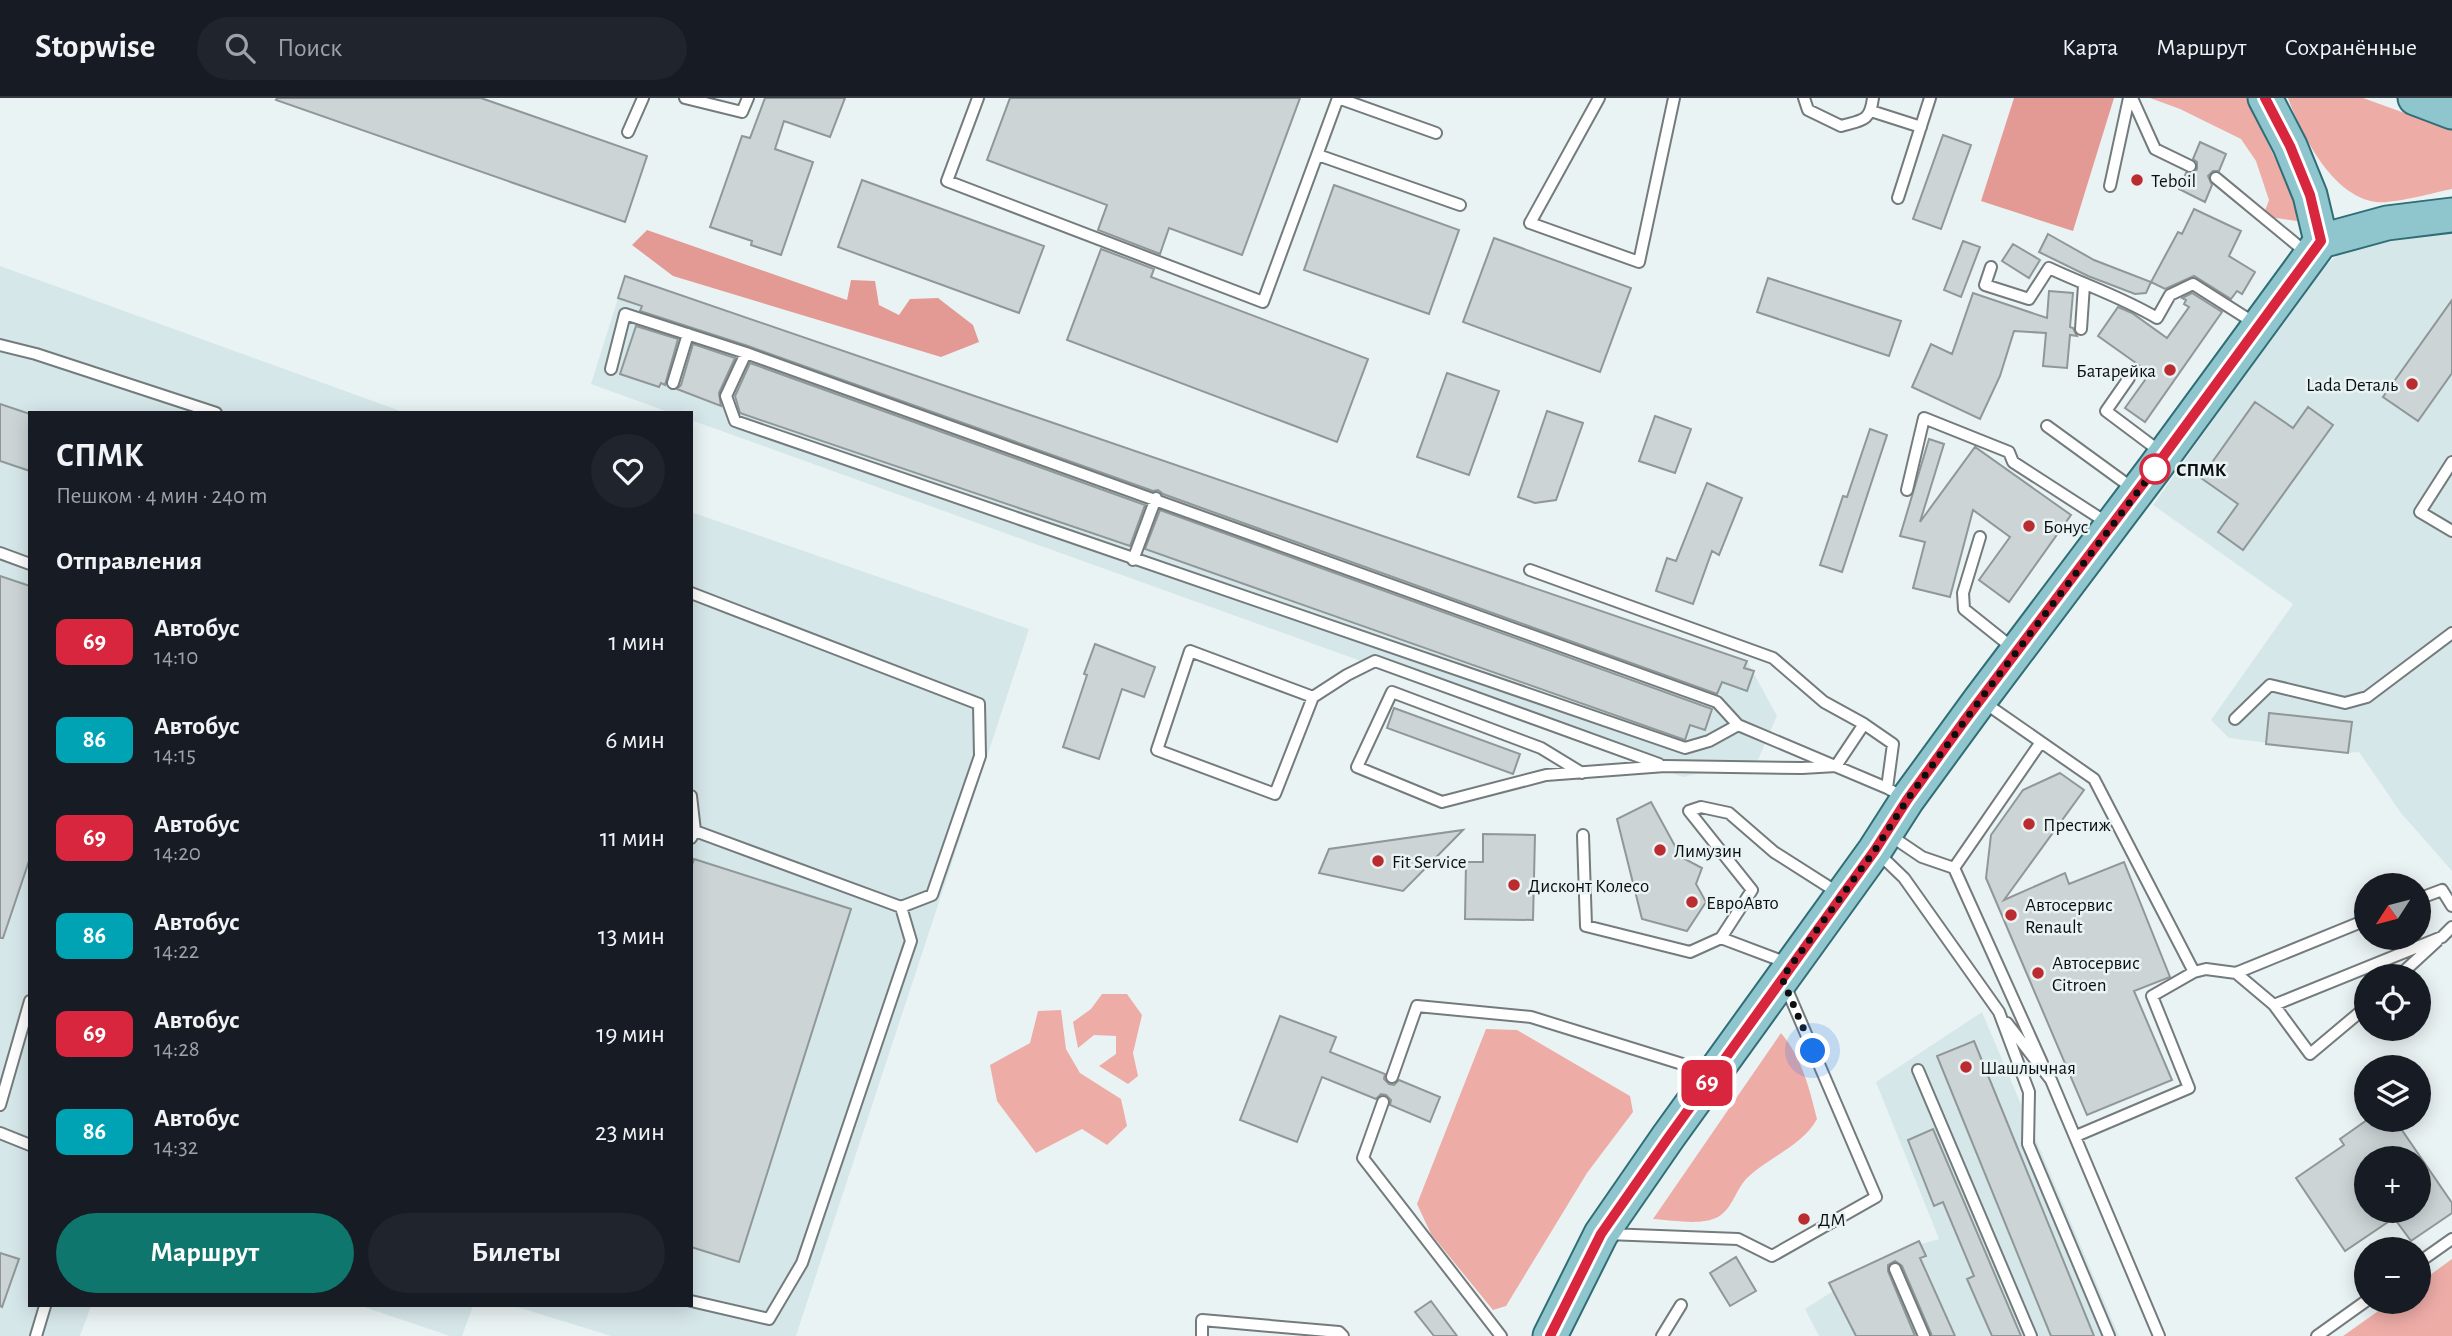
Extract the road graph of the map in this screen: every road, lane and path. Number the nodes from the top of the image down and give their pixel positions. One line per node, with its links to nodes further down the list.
1 (642, 98): 16 (lane)
2 (685, 98): 3 (lane)
3 (748, 98)
4 (978, 98): 19 (lane)
5 (1598, 98): 6 (lane)
6 (1674, 98)
7 (1804, 98): 13 (lane)
8 (1873, 98): 13 (lane)
9 (1930, 98): 15 (lane)
10 (2131, 98): 20 (lane); 22 (lane)
11 (2265, 98): 18 (main road)
12 (2415, 98): 14 (main road)
13 (1871, 111): 15 (lane)
14 (2452, 112)
15 (1921, 127): 23 (lane)
16 (628, 132)
17 (1436, 133): 19 (lane)
18 (2290, 146): 26 (main road); 27 (main road)
19 (1318, 155): 24 (lane)
20 (2190, 166)
21 (2216, 178): 27 (lane)
22 (2110, 187)
23 (1898, 198)
24 (1460, 205)
25 (2452, 215): 26 (main road)
26 (2387, 223): 27 (main road)
27 (2316, 248): 30 (main road)
28 (1991, 267): 29 (lane)
29 (2084, 285): 30 (lane); 31 (lane)
30 (2258, 325): 40 (main road)
31 (2081, 329)
32 (688, 334): 34 (lane); 35 (lane); 37 (lane)
33 (0, 345): 38 (lane)
34 (747, 353): 44 (lane); 49 (lane)
35 (611, 369)
36 (2129, 378): 40 (lane)
37 (673, 383)
38 (196, 410)
39 (2046, 426): 43 (lane)
40 (2165, 455): 43 (main road)
41 (2452, 462): 46 (lane)
42 (1907, 490): 45 (lane)
43 (2137, 491): 45 (main road)
44 (1156, 498): 49 (lane); 59 (lane)
45 (2112, 525): 54 (main road)
46 (2452, 531)
47 (1980, 537): 54 (lane)
48 (0, 553): 50 (lane)
49 (1133, 559): 59 (lane)
50 (28, 563)
51 (1530, 569): 58 (lane)
52 (693, 594): 72 (lane)
53 (2452, 633): 57 (lane)
54 (2016, 651): 56 (main road)
55 (1313, 697): 55 (lane); 61 (lane)
56 (1980, 700): 60 (lane); 64 (main road)
57 (2235, 719)
58 (1864, 724): 62 (lane); 64 (lane)
59 (1738, 725): 62 (lane)
60 (2040, 742): 68 (lane); 79 (lane)
61 (1665, 766): 62 (lane); 63 (lane)
62 (1836, 766): 64 (lane)
63 (1582, 773): 63 (lane)
64 (1897, 794): 67 (main road)
65 (693, 835): 72 (lane)
66 (1583, 835): 76 (lane)
67 (1881, 842): 68 (lane); 70 (main road); 83 (lane)
68 (1954, 868): 88 (lane)
69 (2431, 894): 71 (lane)
70 (1842, 895): 76 (lane); 78 (main road)
71 (2452, 906)
72 (901, 907): 98 (lane)
73 (2354, 925): 80 (lane)
74 (2452, 927): 75 (lane)
75 (2442, 937): 77 (lane); 81 (lane)
76 (1721, 938): 78 (lane)
77 (2412, 964)
78 (1787, 971): 86 (main road); 94 (lane)
79 (2194, 972): 80 (lane); 92 (lane)
80 (2236, 973): 81 (lane)
81 (2274, 1006): 84 (lane)
82 (28, 1008): 90 (lane)
83 (1999, 1012): 88 (lane); 110 (lane)
84 (2354, 1017)
85 (1918, 1070): 109 (lane)
86 (1714, 1074): 87 (lane); 94 (main road)
87 (1392, 1077)
88 (2051, 1080): 92 (lane)
89 (1383, 1102): 105 (lane)
90 (0, 1105)
91 (0, 1133): 93 (lane)
92 (2076, 1136): 111 (lane)
93 (28, 1144)
94 (1601, 1234): 106 (main road)
95 (2452, 1238): 96 (lane)
96 (2431, 1253)
97 (1895, 1269): 108 (lane)
98 (693, 1301)
99 (1681, 1305): 107 (lane)
100 (46, 1307): 102 (lane)
101 (2354, 1310): 112 (lane)
102 (36, 1336)
103 (1202, 1336): 104 (lane)
104 (1343, 1336)
105 (1502, 1336)
106 (1550, 1336)
107 (1662, 1336)
108 (1924, 1336)
109 (2031, 1336)
110 (2109, 1336)
111 (2159, 1336)
112 (2317, 1336)

